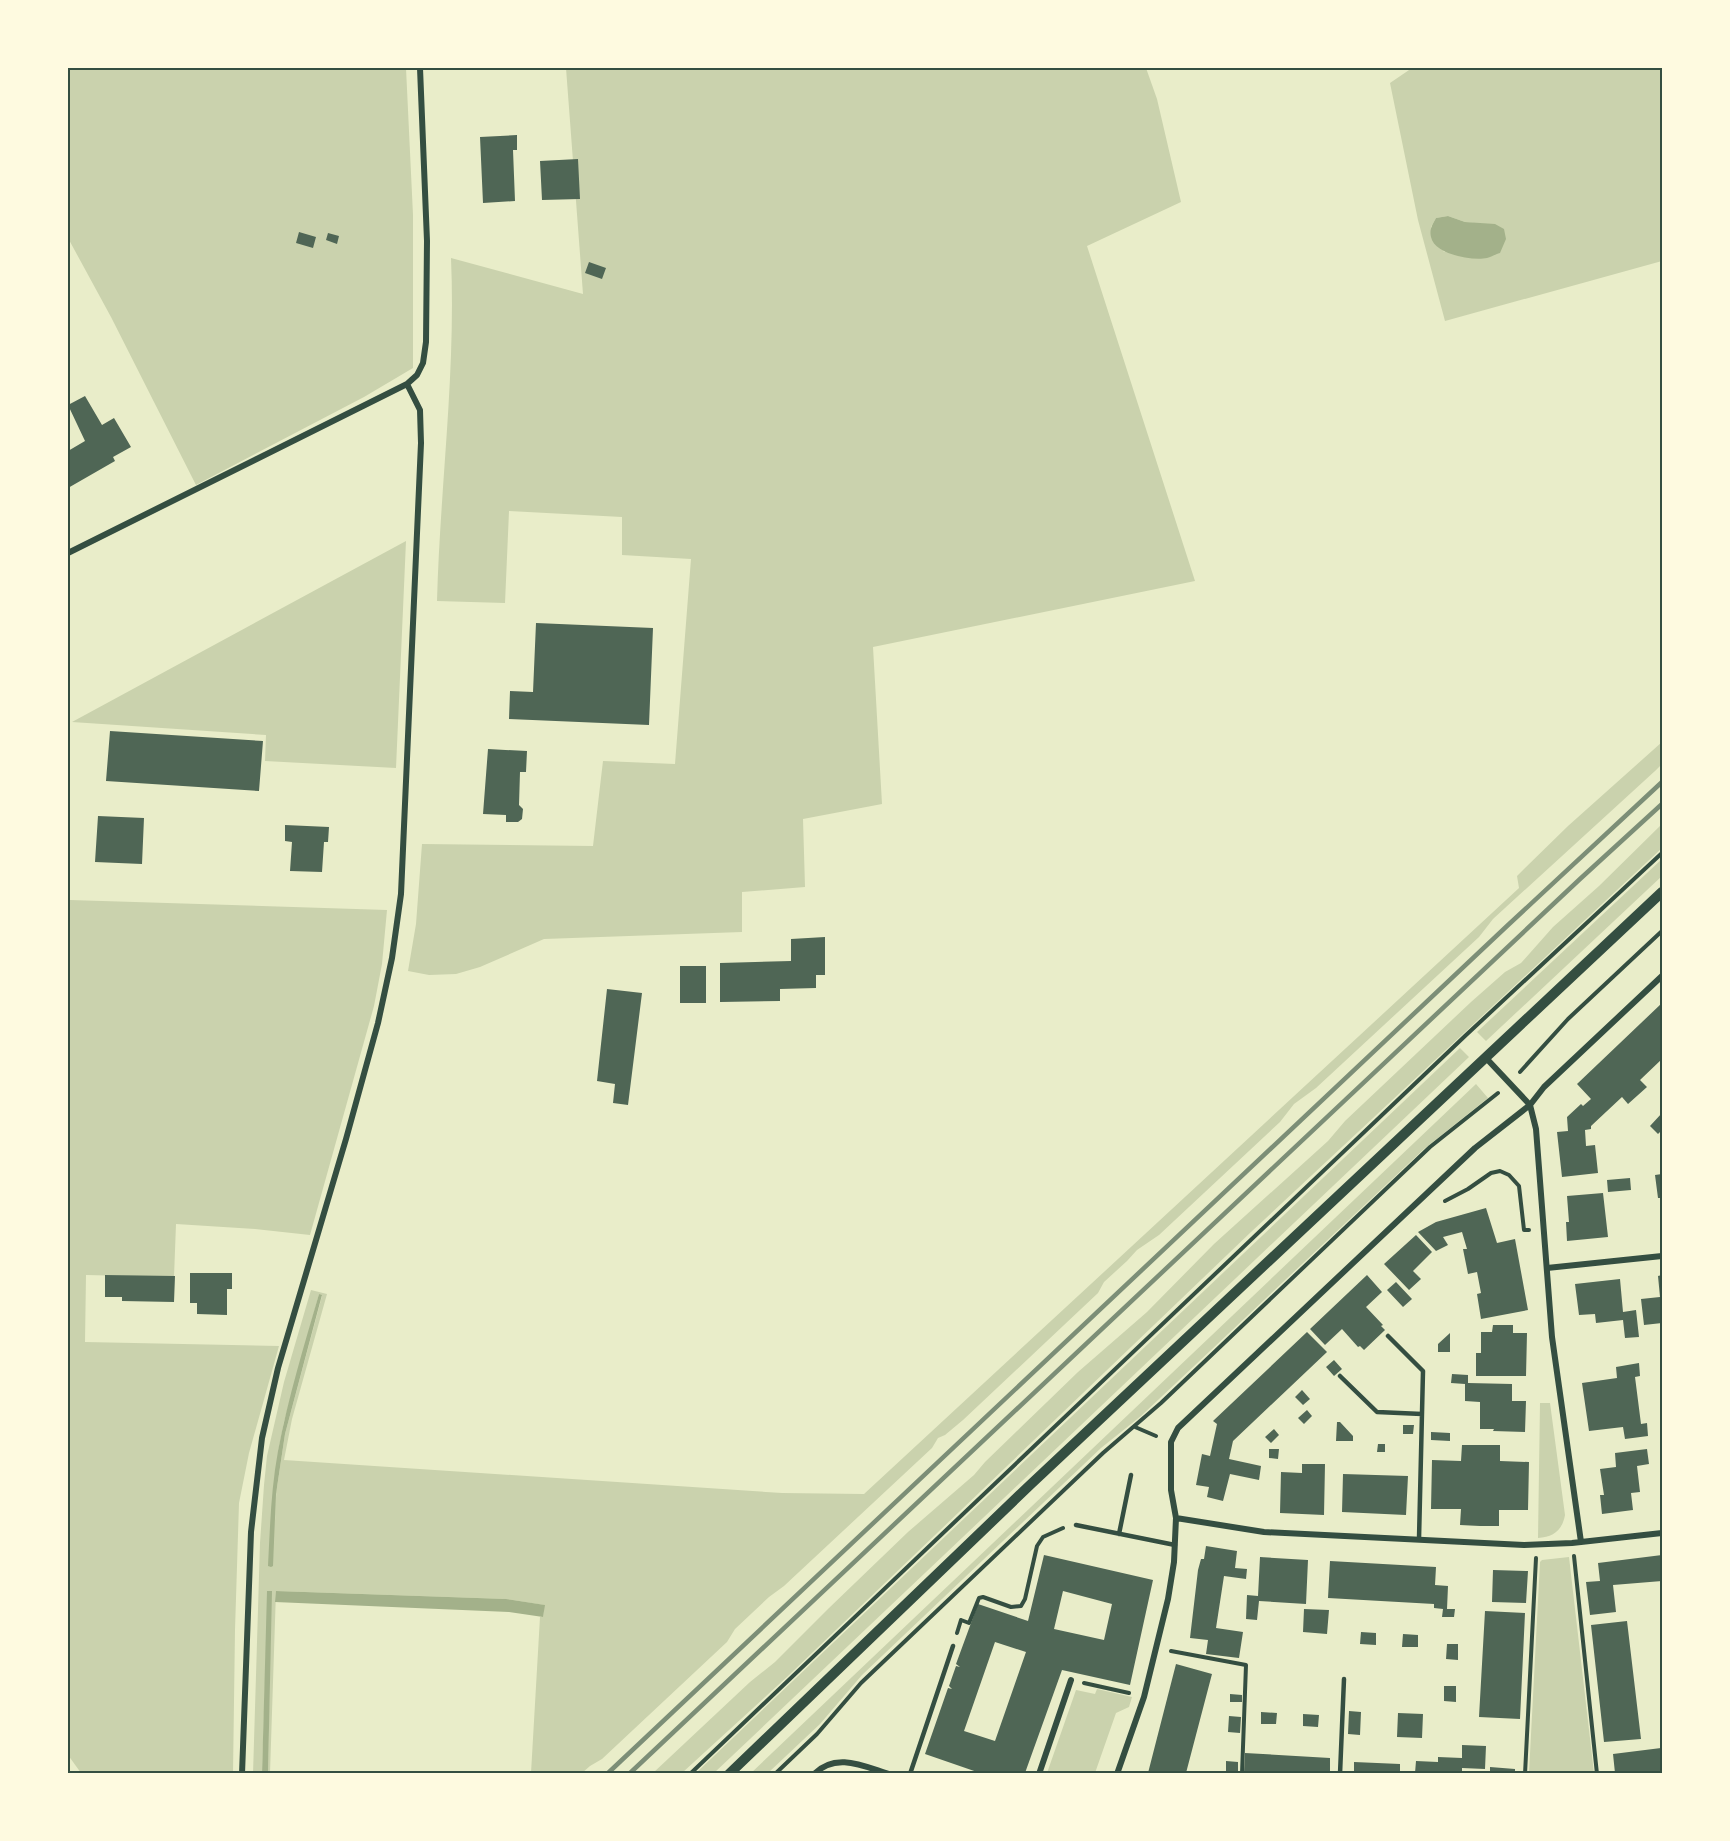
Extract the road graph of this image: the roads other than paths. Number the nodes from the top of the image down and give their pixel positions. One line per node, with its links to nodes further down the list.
1 (420, 68): 2 (street)
2 (407, 384): 3 (street); 24 (street)
3 (68, 553)
4 (1662, 892): 6 (street)
5 (1662, 976): 7 (street)
6 (1486, 1058): 7 (street); 25 (street)
7 (1530, 1105): 9 (street); 14 (street)
8 (1662, 1256): 9 (street)
9 (1547, 1268): 19 (street)
10 (1388, 1336): 12 (lane)
11 (1340, 1376): 12 (lane)
12 (1422, 1414): 18 (lane)
13 (1131, 1475): 17 (lane)
14 (1176, 1518): 18 (street); 20 (street)
15 (1076, 1525): 17 (lane)
16 (1662, 1533): 19 (street)
17 (1119, 1534): 20 (lane)
18 (1419, 1539): 19 (street)
19 (1581, 1542)
20 (1175, 1545): 30 (street)
21 (953, 1646): 28 (lane)
22 (1344, 1679): 31 (lane)
23 (1071, 1680): 29 (street)
24 (242, 1773)
25 (729, 1773)
26 (814, 1773): 27 (street)
27 (889, 1773)
28 (910, 1773)
29 (1039, 1773)
30 (1117, 1773)
31 (1340, 1773)

